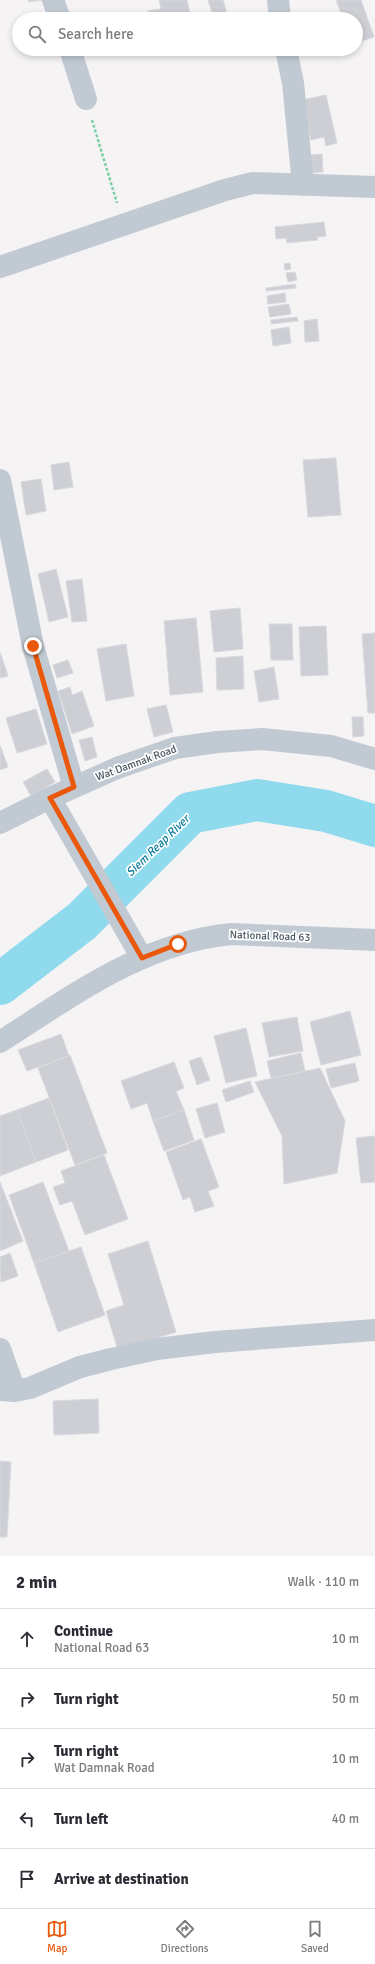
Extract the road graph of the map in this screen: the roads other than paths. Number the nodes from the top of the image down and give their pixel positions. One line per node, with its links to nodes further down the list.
1 (53, 0): 3 (street)
2 (278, 0): 4 (street)
3 (57, 12)
4 (279, 12)
5 (72, 56): 7 (street)
6 (287, 56): 8 (street)
7 (86, 99)
8 (303, 184): 9 (street); 10 (street)
9 (375, 187)
10 (0, 267)
11 (0, 480): 13 (street)
12 (375, 759): 13 (street, Wat Damnak Road)
13 (74, 787): 14 (street, Wat Damnak Road)
14 (50, 798): 15 (street, Wat Damnak Road); 17 (street)
15 (0, 823)
16 (375, 940): 17 (street, National Road 63)
17 (142, 958): 18 (street, National Road 63)
18 (0, 1042)
19 (375, 1330): 21 (street)
20 (0, 1348): 21 (street)
21 (8, 1390)

